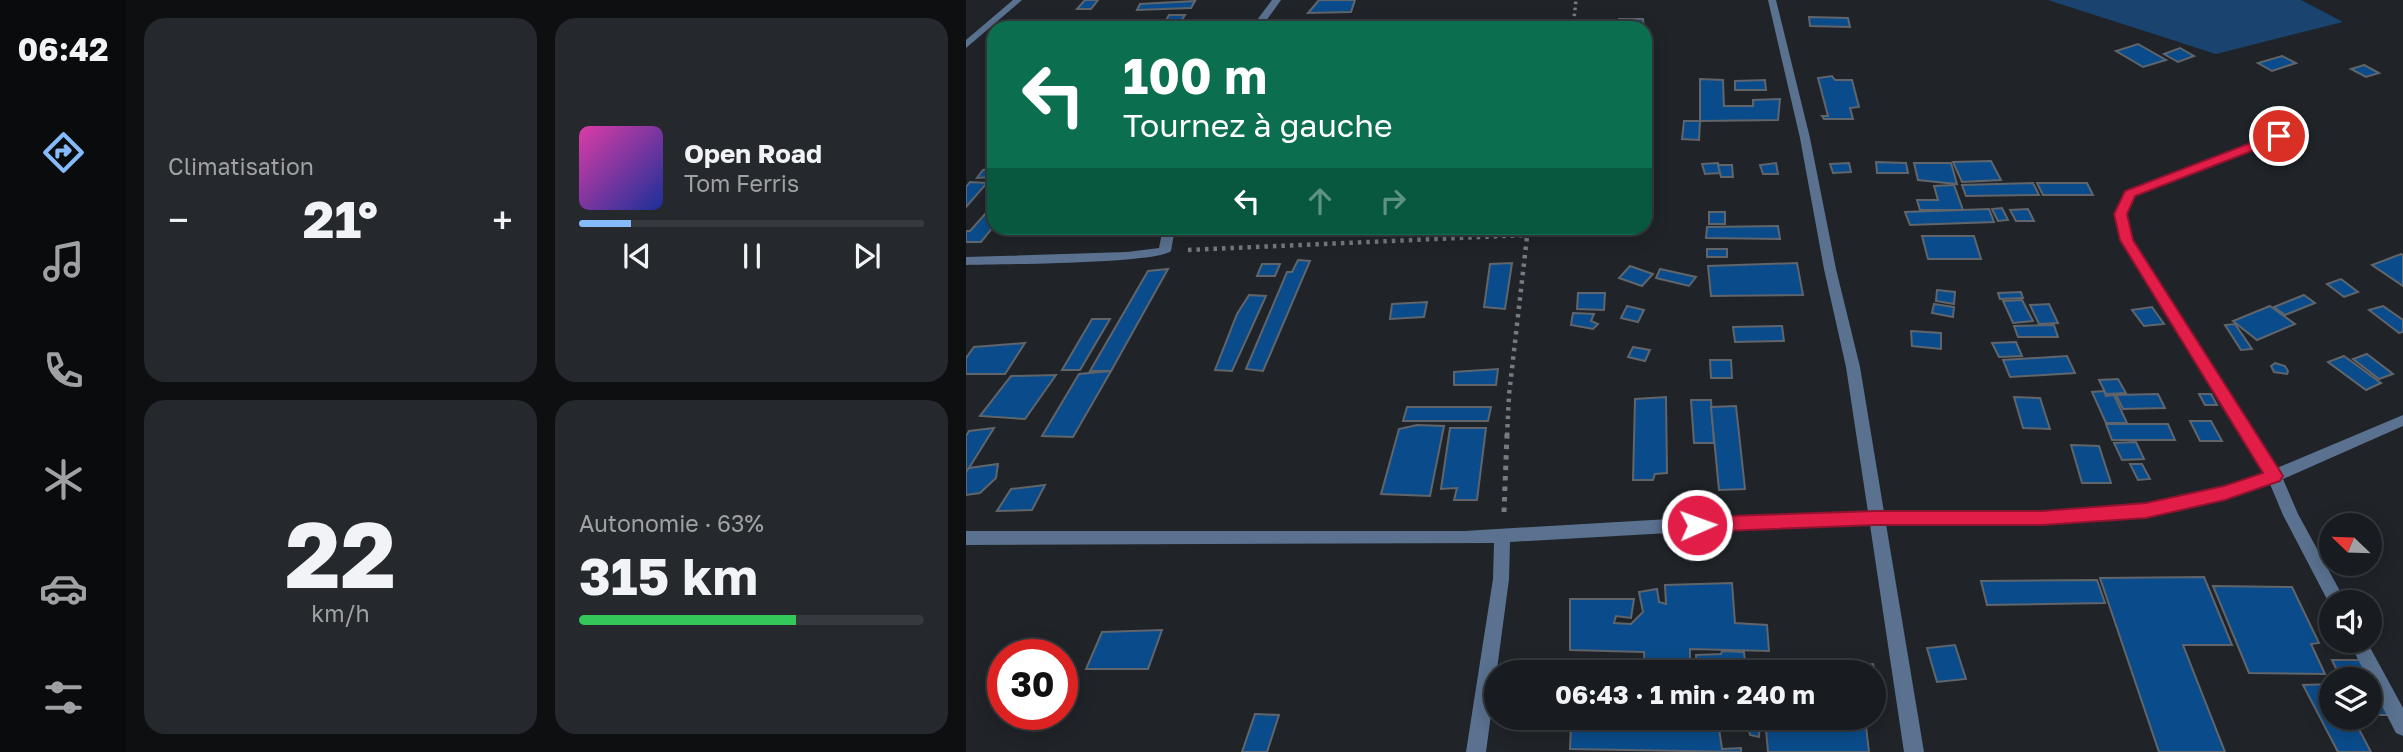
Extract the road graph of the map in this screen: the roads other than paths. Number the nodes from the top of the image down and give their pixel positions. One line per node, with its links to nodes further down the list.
1 (1018, 0): 4 (street)
2 (1277, 0): 5 (street)
3 (1772, 0): 13 (street)
4 (994, 21)
5 (1261, 21)
6 (987, 27): 7 (street)
7 (966, 45)
8 (2303, 126): 12 (street)
9 (1168, 235): 10 (street)
10 (966, 261)
11 (2403, 420): 12 (street)
12 (2274, 476): 13 (street); 16 (street)
13 (1876, 518): 14 (street); 20 (street)
14 (1502, 537): 15 (street); 19 (street)
15 (966, 538)
16 (2331, 590)
17 (2364, 653): 18 (street)
18 (2403, 727)
19 (1476, 752)
20 (1914, 752)

